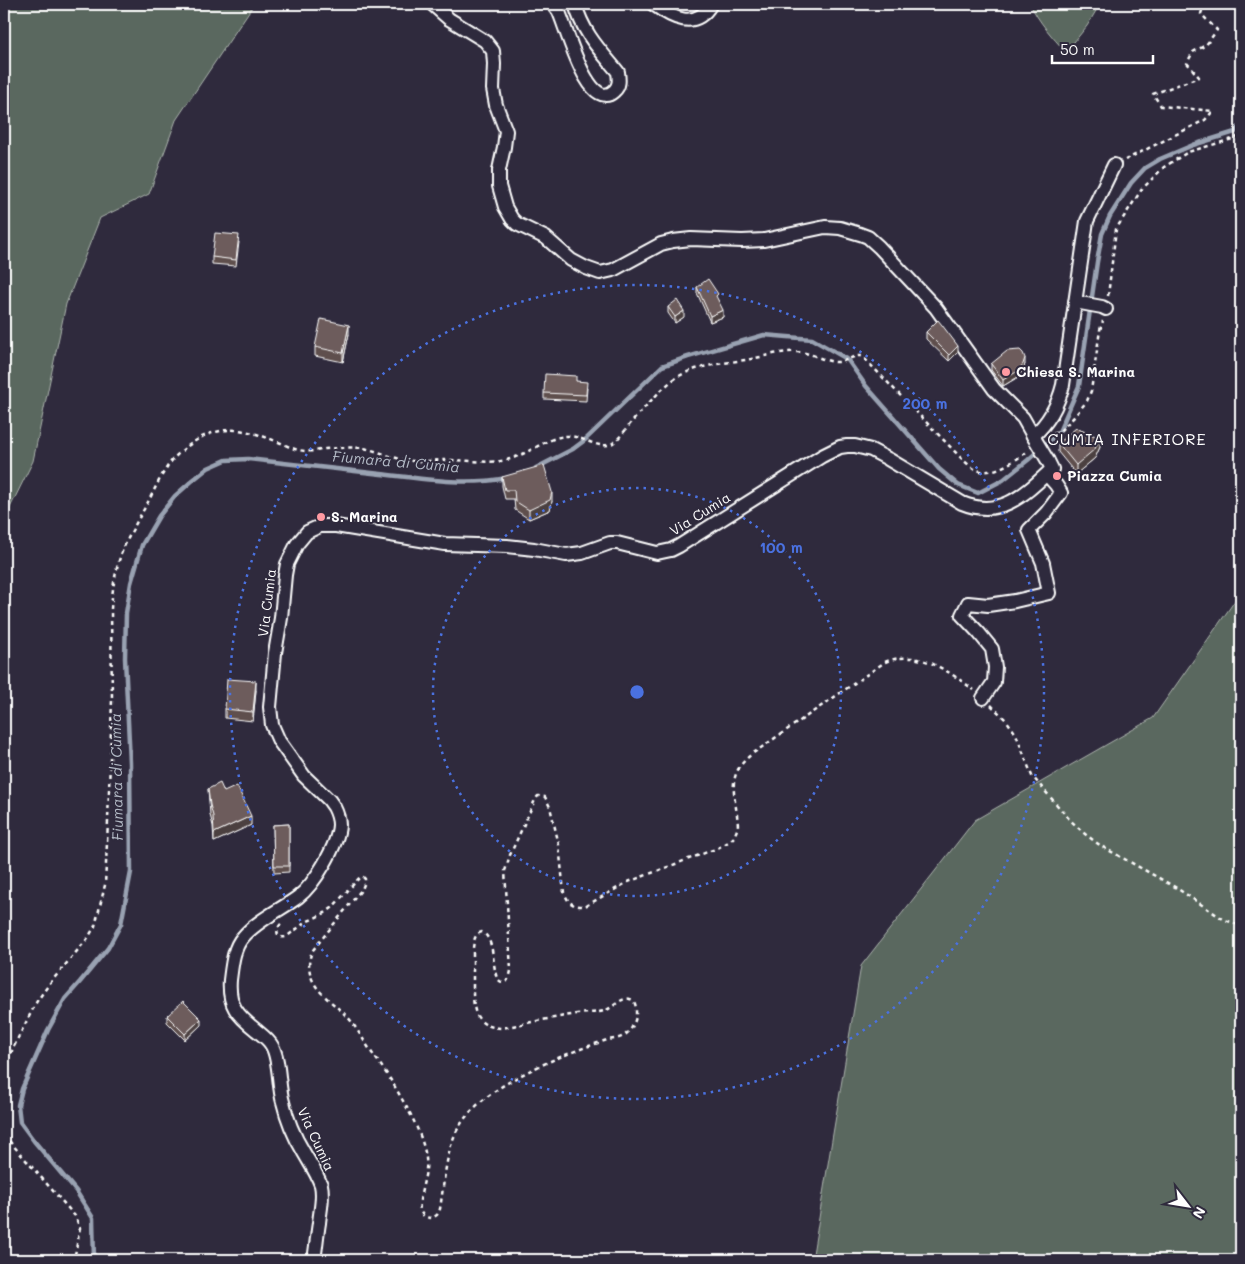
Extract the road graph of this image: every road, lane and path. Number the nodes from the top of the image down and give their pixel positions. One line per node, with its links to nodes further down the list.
1 (432, 4): 12 (street)
2 (553, 4): 3 (street)
3 (574, 4)
4 (653, 4): 5 (street)
5 (710, 4)
6 (1204, 4): 8 (path)
7 (1241, 134): 10 (path)
8 (1114, 165): 9 (street)
9 (1077, 303): 10 (street); 12 (street)
10 (1104, 308): 11 (path)
11 (1049, 436)
12 (1033, 442): 13 (street, bridge); 17 (path)
13 (1047, 475): 14 (street); 20 (street, Via Cumia)
14 (983, 698): 15 (path); 16 (path)
15 (287, 920)
16 (1241, 926)
17 (4, 1068)
18 (4, 1135): 19 (path)
19 (74, 1260)
20 (314, 1260)

